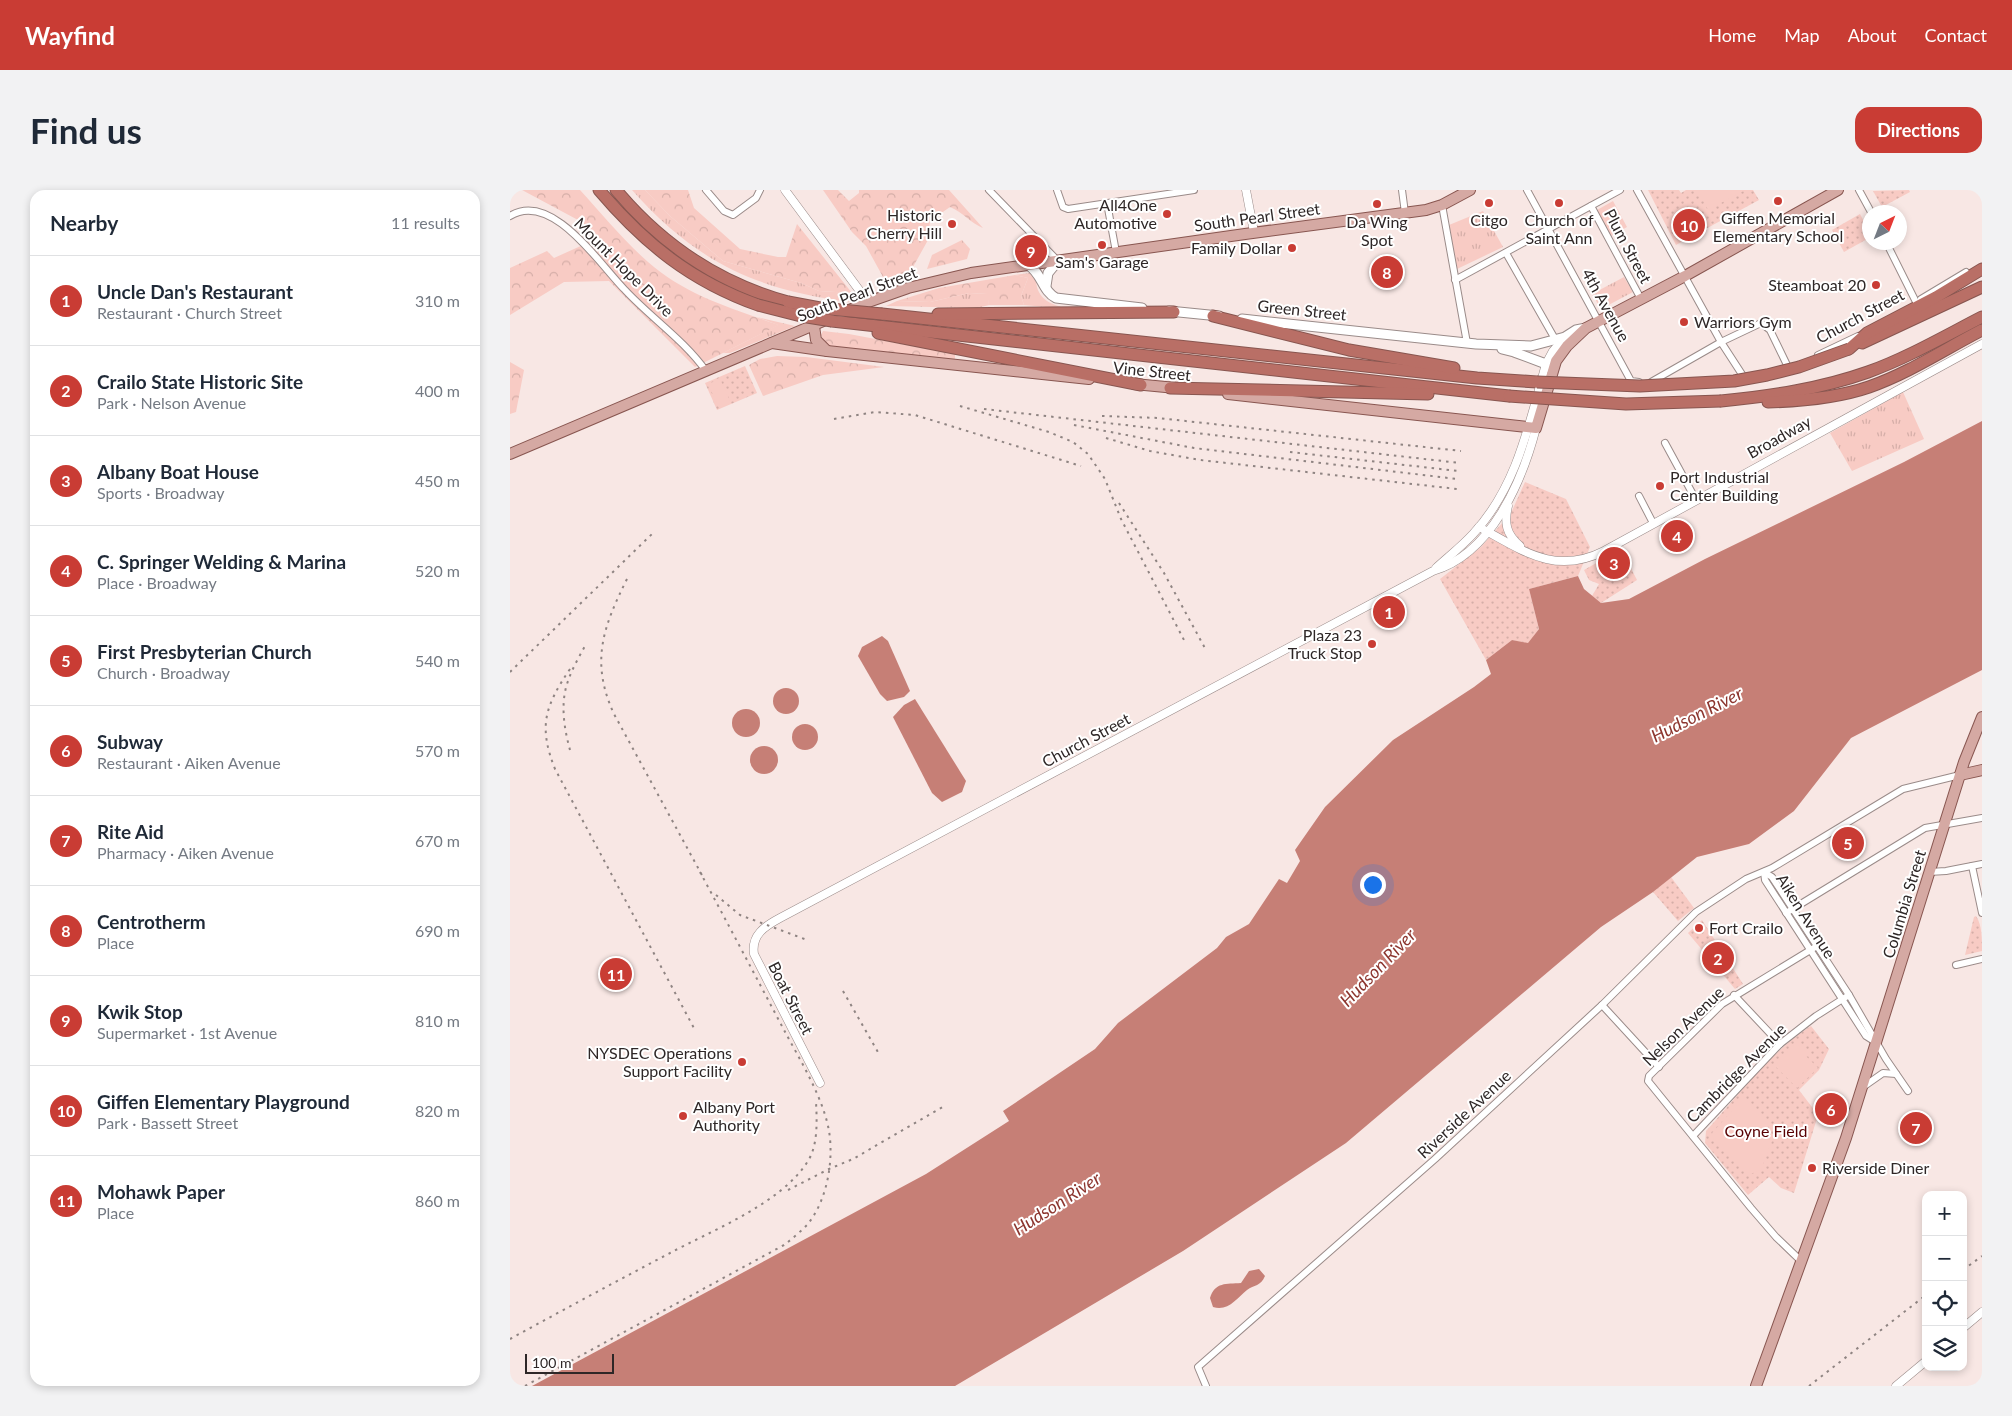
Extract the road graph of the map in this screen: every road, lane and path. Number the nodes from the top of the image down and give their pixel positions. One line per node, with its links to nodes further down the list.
1 (599, 190): 45 (highway, bridge)
2 (616, 190): 40 (highway, bridge)
3 (706, 190): 4 (street)
4 (760, 190)
5 (785, 190): 37 (street)
6 (989, 190): 28 (street)
7 (1057, 190): 17 (street)
8 (1194, 190): 17 (street)
9 (1246, 190): 24 (street)
10 (1402, 190): 21 (street)
11 (1470, 190): 18 (main road, South Pearl Street)
12 (1527, 190): 23 (street, 4th Avenue)
13 (1620, 190): 20 (street)
14 (1638, 190): 32 (street)
15 (1838, 190): 32 (main road)
16 (1859, 190): 19 (street)
17 (1107, 204): 26 (street)
18 (1442, 205): 21 (main road, South Pearl Street); 33 (street)
19 (1867, 205)
20 (1591, 206): 23 (street); 36 (street, Plum Street)
21 (1405, 213): 24 (main road, South Pearl Street)
22 (510, 216): 57 (street, Mount Hope Drive)
23 (1548, 229): 27 (street); 43 (street, 4th Avenue)
24 (1254, 232): 26 (main road, South Pearl Street)
25 (1890, 250): 38 (street)
26 (1116, 252): 28 (main road, South Pearl Street)
27 (1506, 253): 33 (street); 47 (street)
28 (1058, 261): 30 (main road, South Pearl Street); 35 (main road)
29 (1982, 263): 38 (street, Church Street)
30 (1028, 265): 35 (main road); 37 (main road, South Pearl Street)
31 (1982, 269): 53 (highway)
32 (1684, 276): 36 (main road); 49 (street)
33 (1455, 280): 51 (street)
34 (1982, 287): 53 (highway)
35 (1047, 291): 39 (main road, Green Street)
36 (1641, 299): 43 (main road)
37 (868, 302): 44 (main road, South Pearl Street)
38 (1916, 302): 56 (street, Church Street)
39 (1174, 312): 40 (highway); 41 (main road, Green Street)
40 (904, 316): 58 (highway)
41 (1213, 316): 51 (main road, Green Street); 58 (highway)
42 (1982, 318): 62 (highway)
43 (1599, 321): 48 (main road); 49 (street, 4th Avenue)
44 (814, 326): 50 (main road, South Pearl Street); 54 (main road)
45 (871, 328): 59 (highway); 61 (highway)
46 (1982, 330): 62 (highway)
47 (1555, 339): 48 (main road, Green Street); 51 (main road, Green Street)
48 (1566, 341): 55 (main road)
49 (1721, 342): 56 (street, Church Street); 56 (street)
50 (772, 344): 54 (main road, Vine Street); 57 (main road, South Pearl Street)
51 (1472, 344): 55 (main road)
52 (1982, 344): 68 (street, Broadway)
53 (1849, 348): 58 (highway, bridge)
54 (827, 351): 59 (main road, Vine Street)
55 (1550, 365): 63 (main road)
56 (1787, 365)
57 (706, 371): 65 (main road, South Pearl Street)
58 (1538, 382)
59 (1141, 385): 60 (main road, Vine Street)
60 (1170, 388): 61 (highway); 63 (main road, Vine Street)
61 (1509, 396): 62 (highway, bridge)
62 (1721, 401)
63 (1532, 428): 67 (street, Church Street); 70 (street, Church Street)
64 (1665, 443): 68 (street)
65 (510, 454)
66 (1639, 496): 69 (street)
67 (1509, 500): 71 (street, Church Street); 72 (street)
68 (1696, 500): 69 (street, Broadway)
69 (1653, 523): 72 (street, Broadway)
70 (1479, 527): 71 (street, Broadway); 73 (street, Church Street)
71 (1487, 531): 72 (street, Broadway); 73 (street, Church Street)
72 (1527, 553)
73 (1432, 571): 86 (street, Church Street)
74 (1982, 717): 76 (main road, Columbia Street)
75 (1982, 770): 76 (main road)
76 (1960, 775): 78 (main road, Columbia Street); 81 (street)
77 (1982, 818): 78 (street)
78 (1944, 824): 82 (main road, Columbia Street); 83 (street)
79 (1982, 864): 80 (street)
80 (1972, 866): 82 (street); 84 (street)
81 (1764, 872): 83 (street, Aiken Avenue); 85 (street, Aiken Avenue); 94 (street, Riverside Avenue)
82 (1929, 872): 95 (main road, Columbia Street)
83 (1793, 909): 85 (street); 87 (street, Aiken Avenue)
84 (1982, 912)
85 (1786, 913): 88 (street, Aiken Avenue)
86 (755, 938): 99 (street, Boat Street)
87 (1817, 946): 88 (street, Nelson Avenue); 92 (street, Aiken Avenue)
88 (1810, 950): 91 (street, Nelson Avenue); 93 (street, Aiken Avenue)
89 (1982, 958): 90 (street)
90 (1956, 964)
91 (1734, 995): 96 (street); 97 (street, Nelson Avenue)
92 (1849, 995): 93 (street, Cambridge Avenue); 95 (street, Aiken Avenue)
93 (1842, 999): 95 (street, Aiken Avenue); 96 (street, Cambridge Avenue)
94 (1602, 1005): 97 (street); 107 (street, Riverside Avenue)
95 (1876, 1042): 98 (street, Aiken Avenue); 100 (main road, Columbia Street)
96 (1780, 1044): 102 (street, Cambridge Avenue)
97 (1659, 1067): 102 (street, Nelson Avenue)
98 (1896, 1074): 100 (street); 101 (street, Aiken Avenue)
99 (821, 1084)
100 (1862, 1088): 103 (main road, Columbia Street)
101 (1908, 1090)
102 (1693, 1136): 103 (street)
103 (1800, 1260): 108 (main road, Columbia Street)
104 (1982, 1312): 105 (street)
105 (1965, 1326)
106 (1922, 1363): 109 (street)
107 (1206, 1386)
108 (1756, 1386)
109 (1896, 1386)

